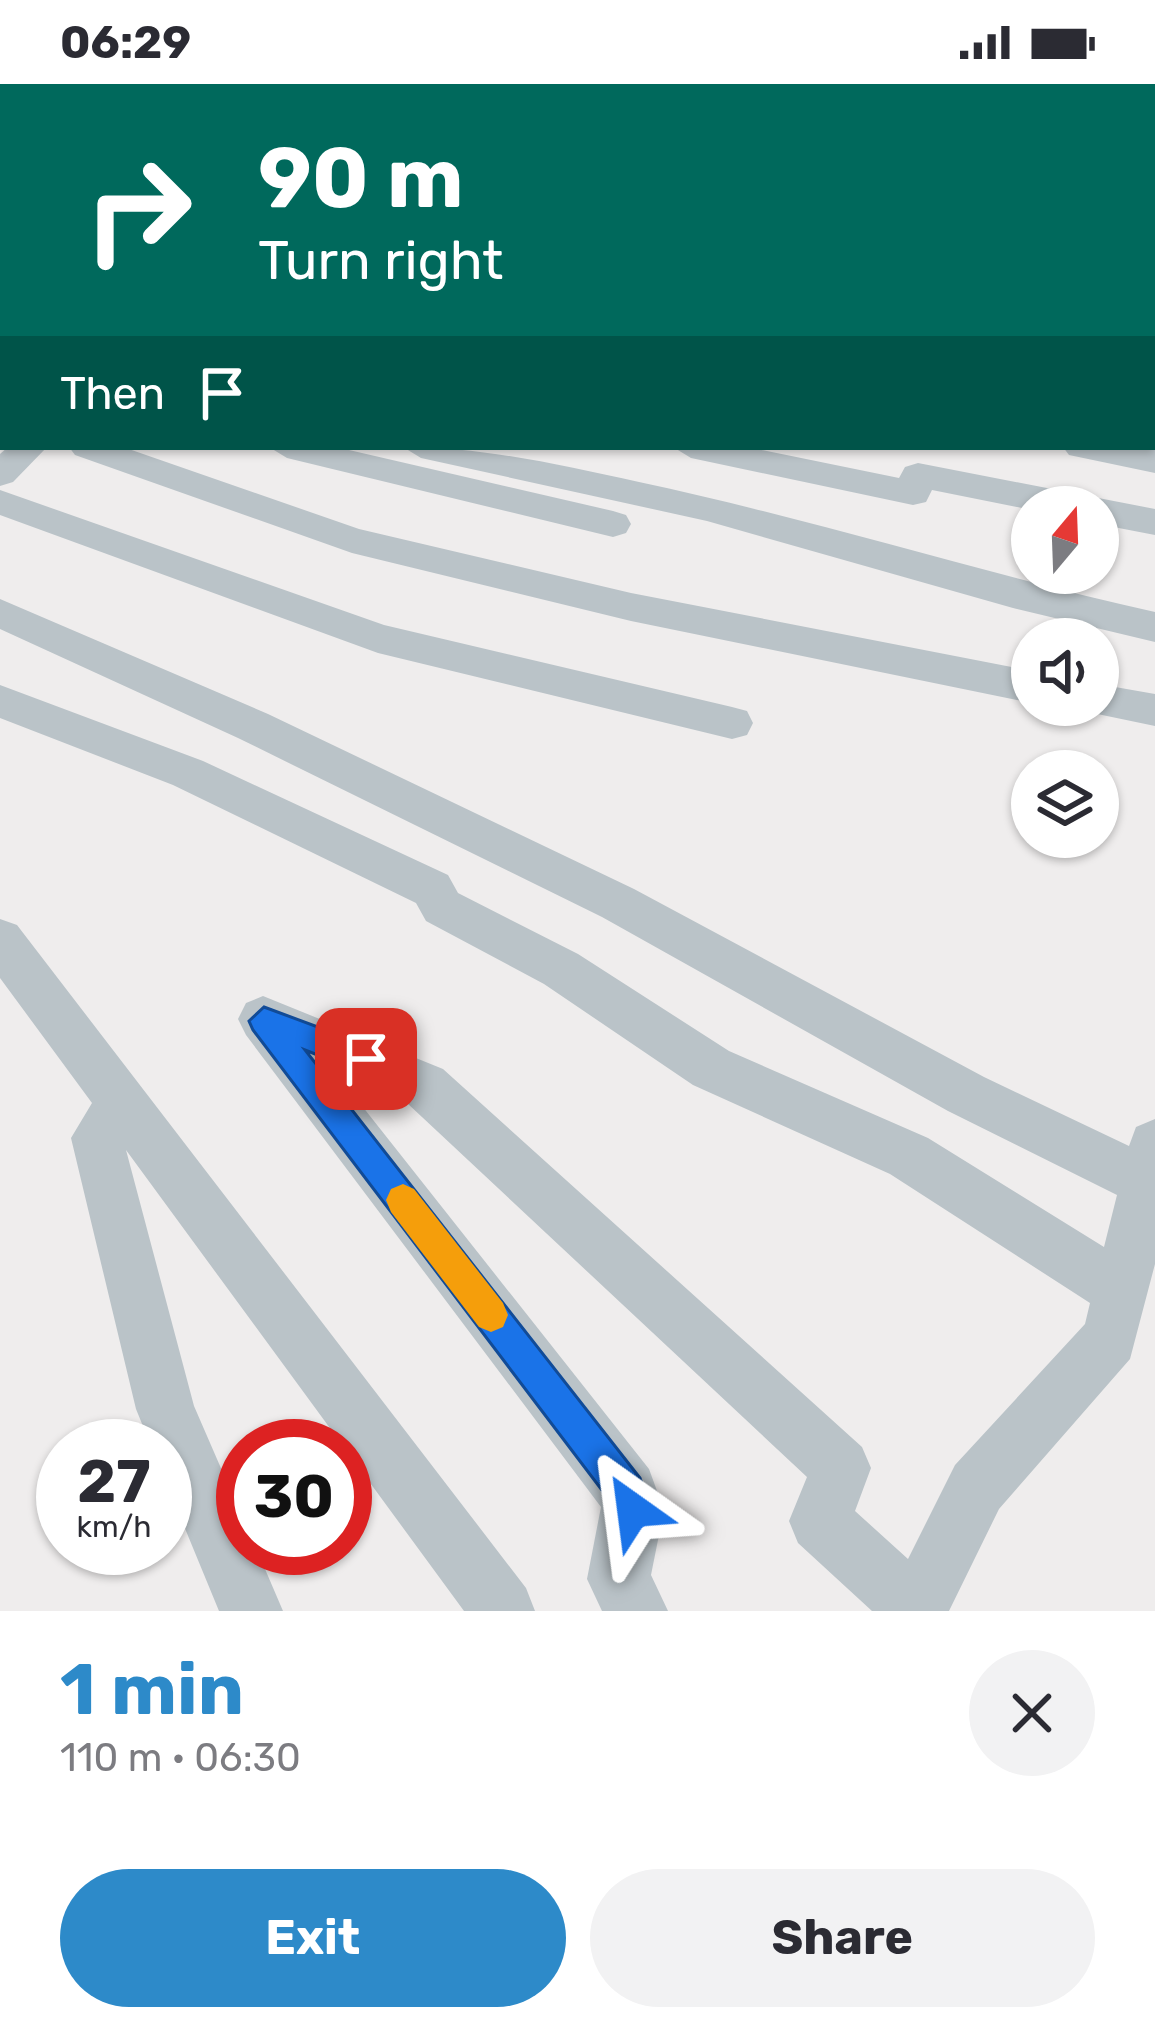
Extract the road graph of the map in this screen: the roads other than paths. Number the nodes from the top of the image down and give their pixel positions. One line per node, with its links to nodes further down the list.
1 (25, 450): 8 (street)
2 (96, 450): 14 (street)
3 (313, 450): 6 (street)
4 (706, 450): 9 (street)
5 (1097, 450): 7 (street)
6 (410, 461): 13 (street); 14 (street); 16 (street)
7 (1155, 461)
8 (0, 474)
9 (1011, 494)
10 (0, 502): 21 (street)
11 (1119, 515): 12 (street)
12 (1155, 522)
13 (613, 524)
14 (352, 540): 17 (street)
15 (0, 613): 24 (street)
16 (1155, 626)
17 (1011, 683)
18 (0, 701): 25 (street)
19 (1119, 704): 20 (street)
20 (1155, 710)
21 (732, 723)
22 (0, 940): 23 (street)
23 (124, 1103): 27 (street); 28 (street)
24 (1151, 1164): 25 (street)
25 (1122, 1291): 26 (street)
26 (916, 1610): 29 (street)
27 (251, 1611)
28 (503, 1611)
29 (636, 1611)

